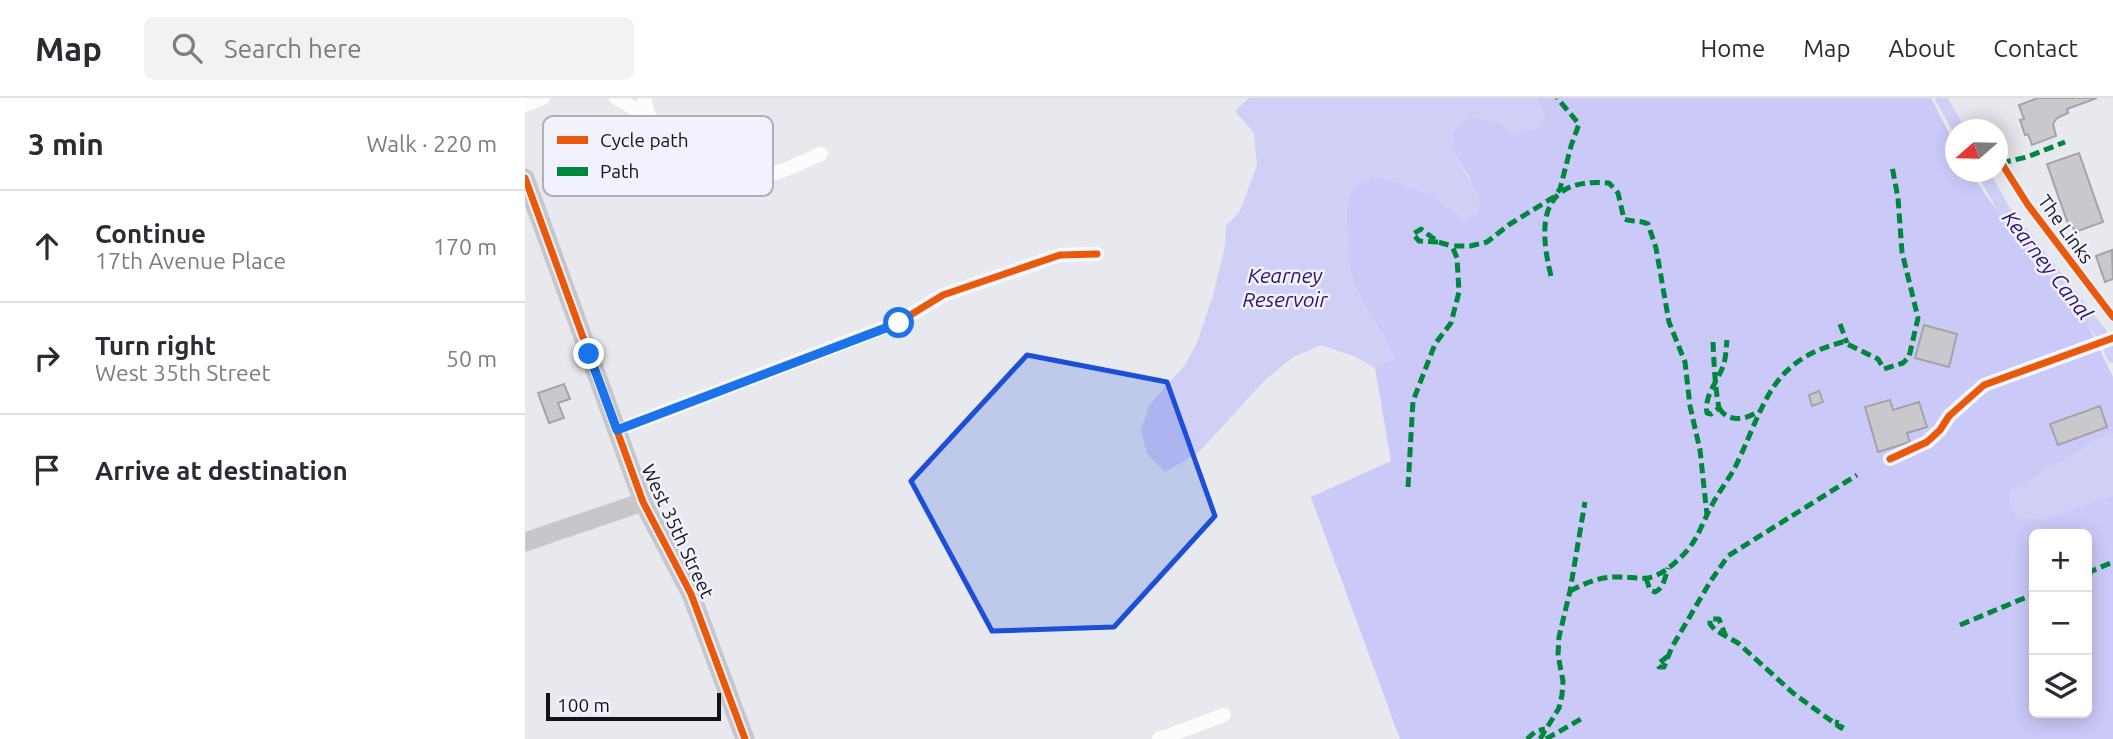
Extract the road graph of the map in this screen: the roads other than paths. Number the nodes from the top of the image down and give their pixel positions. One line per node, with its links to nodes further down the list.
1 (543, 98): 4 (street)
2 (616, 98): 5 (street)
3 (645, 98): 5 (street)
4 (525, 105)
5 (648, 116)
6 (821, 154): 7 (street)
7 (773, 174)
8 (525, 178): 11 (street, West 35th Street)
9 (1097, 254): 11 (street)
10 (2113, 338): 12 (street)
11 (617, 430): 13 (street, West 35th Street)
12 (1890, 459)
13 (643, 502): 14 (street); 16 (street, West 35th Street)
14 (525, 542)
15 (1224, 715): 17 (street)
16 (745, 739)
17 (1159, 739)

